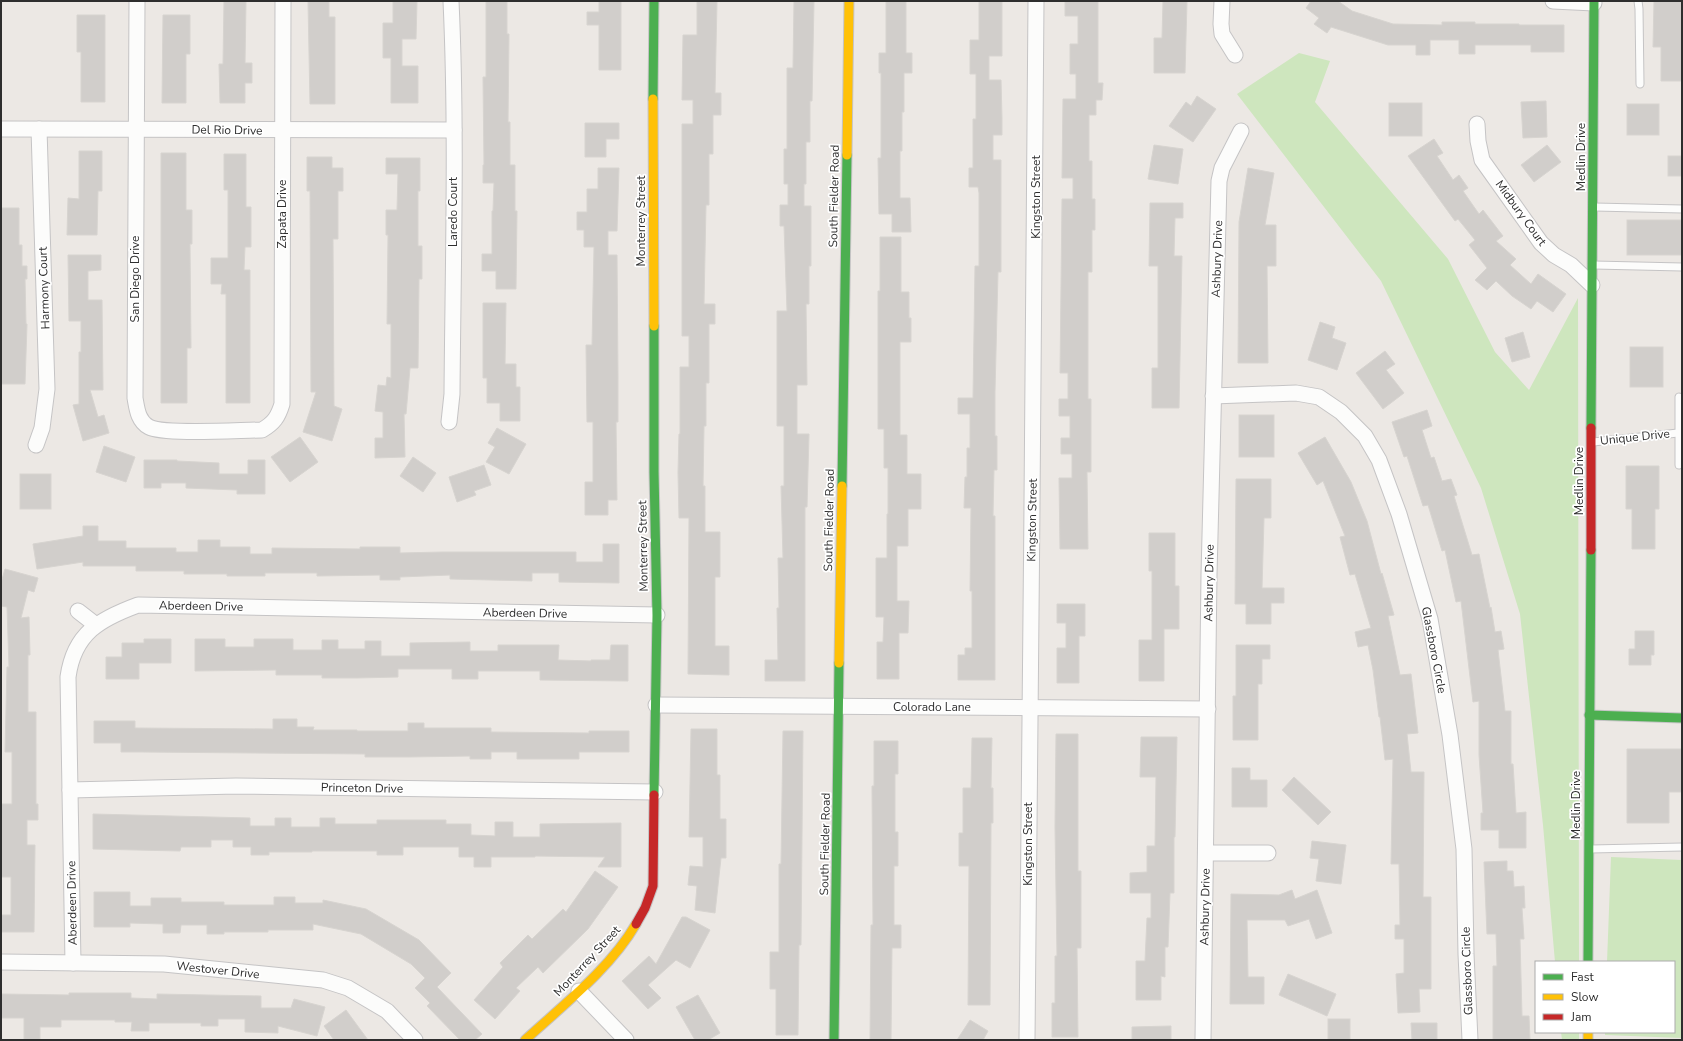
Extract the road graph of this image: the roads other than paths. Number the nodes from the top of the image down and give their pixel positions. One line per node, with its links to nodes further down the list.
1 (137, 1): 16 (street, San Diego Drive)
2 (283, 1): 18 (street, Zapata Drive)
3 (451, 1): 17 (street, Laredo Court)
4 (654, 1): 34 (street, Monterrey Street)
5 (849, 1): 37 (street, South Fielder Road)
6 (1036, 1): 38 (street, Kingston Street)
7 (1222, 1): 11 (street)
8 (1553, 1): 10 (street)
9 (1638, 1): 12 (lane)
10 (1594, 2): 20 (street, Medlin Drive)
11 (1235, 55)
12 (1640, 84)
13 (1477, 124): 24 (street, Midbury Court)
14 (1, 128): 15 (street, Del Rio Drive)
15 (39, 129): 16 (street, Del Rio Drive); 31 (street, Harmony Court)
16 (136, 129): 18 (street, Del Rio Drive); 28 (street, San Diego Drive)
17 (454, 130): 18 (street, Del Rio Drive); 27 (street, Laredo Court)
18 (282, 131): 28 (street, Zapata Drive)
19 (1241, 131): 25 (street, Ashbury Drive)
20 (1593, 207): 21 (lane); 22 (street, Medlin Drive)
21 (1682, 208)
22 (1592, 265): 23 (lane); 24 (street, Medlin Drive)
23 (1682, 266)
24 (1592, 285): 30 (street, Medlin Drive)
25 (1213, 396): 39 (street, Ashbury Drive); 58 (street, Glassboro Circle)
26 (1682, 398): 29 (lane, Unique Drive)
27 (450, 422)
28 (272, 424)
29 (1678, 433): 30 (lane, Unique Drive); 32 (lane, Unique Drive)
30 (1591, 442): 40 (street, Medlin Drive)
31 (36, 445)
32 (1682, 464)
33 (78, 611): 35 (street)
34 (657, 615): 35 (street, Aberdeen Drive); 36 (street, Monterrey Street)
35 (96, 625): 42 (street, Aberdeen Drive)
36 (656, 705): 37 (street, Colorado Lane); 43 (street, Monterrey Street)
37 (839, 707): 38 (street, Colorado Lane); 55 (street, South Fielder Road)
38 (1029, 708): 39 (street, Colorado Lane); 56 (street, Kingston Street)
39 (1208, 709): 46 (street, Ashbury Drive)
40 (1588, 715): 41 (street); 45 (street, Medlin Drive)
41 (1682, 718)
42 (70, 790): 43 (street, Princeton Drive); 50 (street, Aberdeen Drive)
43 (655, 792): 51 (street, Monterrey Street)
44 (1682, 847): 45 (lane)
45 (1588, 849): 48 (street, Medlin Drive)
46 (1206, 853): 47 (street); 57 (street, Ashbury Drive)
47 (1268, 853)
48 (1588, 961)
49 (1, 962): 50 (street, Westover Drive)
50 (73, 963): 52 (street, Westover Drive)
51 (579, 991): 53 (street, Monterrey Street); 54 (street)
52 (415, 1040)
53 (525, 1040)
54 (626, 1040)
55 (834, 1040)
56 (1027, 1040)
57 (1203, 1040)
58 (1470, 1040)

